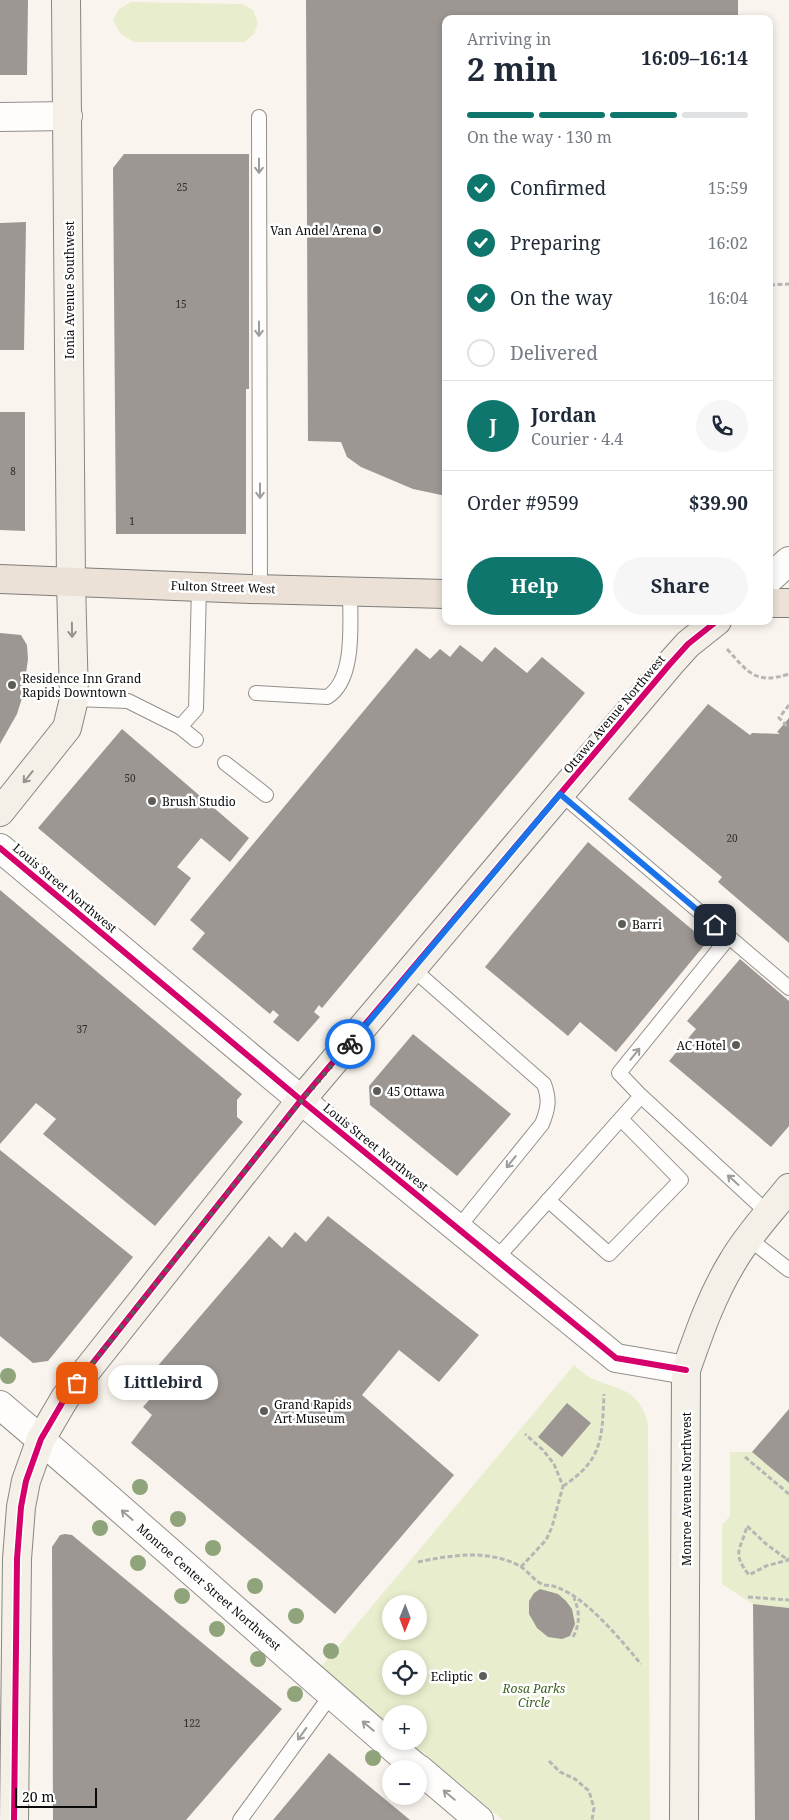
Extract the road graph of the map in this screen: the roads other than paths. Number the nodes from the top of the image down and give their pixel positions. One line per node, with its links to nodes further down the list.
1 (66, 0): 2 (street, Ionia Avenue Southwest)
2 (68, 116): 3 (street); 8 (street, Ionia Avenue Southwest)
3 (0, 117)
4 (259, 117): 10 (lane, one-way to 10)
5 (789, 561): 6 (street)
6 (773, 575)
7 (0, 579): 8 (main road, Fulton Street West)
8 (71, 581): 9 (main road, Fulton Street West); 17 (street, Ionia Avenue Southwest, one-way to 17)
9 (199, 587): 10 (main road, Fulton Street West); 18 (lane)
10 (260, 589): 11 (main road, Fulton Street West)
11 (350, 592): 12 (main road, Fulton Street West); 16 (lane)
12 (442, 594)
13 (773, 603): 14 (main road)
14 (789, 603)
15 (720, 633): 21 (street, Ottawa Avenue Northwest)
16 (256, 694)
17 (74, 699): 18 (lane); 23 (street, Ionia Avenue Southwest, one-way to 23)
18 (180, 727): 19 (lane)
19 (196, 740)
20 (225, 763): 22 (lane)
21 (560, 794): 25 (lane); 26 (street, Ottawa Avenue Northwest)
22 (266, 795)
23 (0, 812)
24 (0, 848): 29 (street, Louis Street Northwest)
25 (729, 937): 27 (lane); 28 (lane, one-way to 25)
26 (413, 969): 29 (street, Ottawa Avenue Northwest); 34 (lane, one-way to 34)
27 (789, 988)
28 (641, 1096): 30 (lane); 33 (lane, one-way to 28)
29 (301, 1100): 34 (street, Louis Street Northwest); 40 (street, Ottawa Avenue Northwest)
30 (621, 1120): 32 (lane); 32 (lane)
31 (789, 1188): 33 (street, Monroe Avenue Northwest)
32 (548, 1200): 36 (lane)
33 (768, 1213): 35 (street, Monroe Avenue Northwest)
34 (458, 1228): 36 (street, Louis Street Northwest)
35 (748, 1238): 37 (lane); 38 (street, Monroe Avenue Northwest)
36 (496, 1260): 38 (street, Louis Street Northwest)
37 (789, 1270)
38 (686, 1370): 48 (street, Monroe Avenue Northwest)
39 (0, 1405): 40 (street, Monroe Center Street Northwest)
40 (41, 1439): 41 (street, Ottawa Avenue Northwest); 42 (street, Monroe Center Street Northwest, one-way to 40)
41 (8, 1613): 45 (street, Ottawa Avenue Northwest)
42 (331, 1695): 43 (street, Monroe Center Street Northwest, one-way to 42); 46 (lane, one-way to 46)
43 (407, 1760)
44 (427, 1777): 47 (street, Monroe Center Street Northwest, one-way to 44)
45 (14, 1820)
46 (240, 1820)
47 (479, 1820)
48 (684, 1820)

